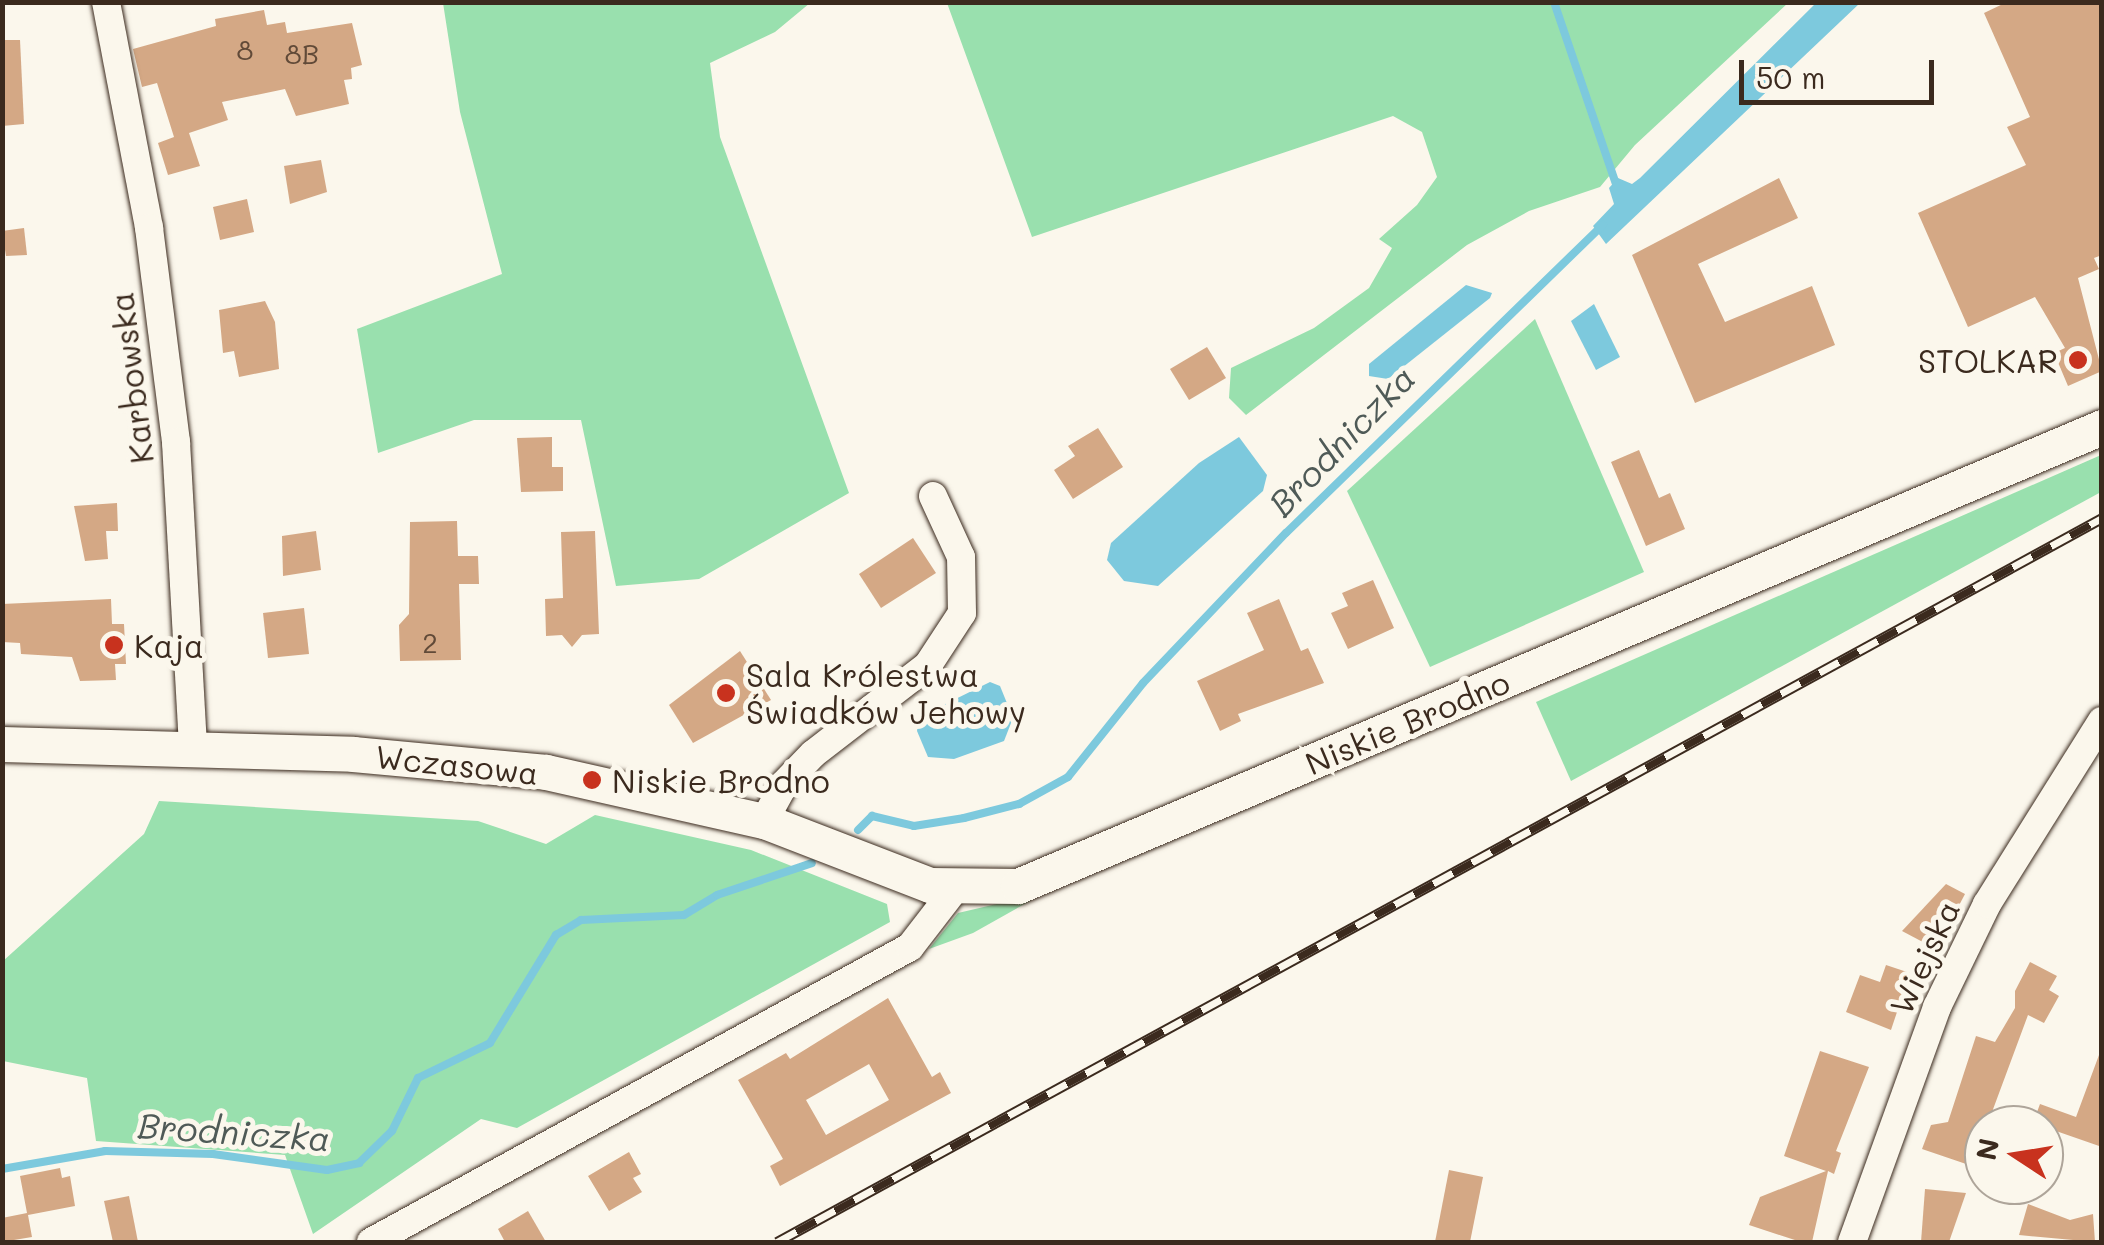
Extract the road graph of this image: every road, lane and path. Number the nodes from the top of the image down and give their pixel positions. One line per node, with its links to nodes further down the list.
1 (106, 2): 6 (street, Karbowska)
2 (2102, 427): 8 (street, Niskie Brodno)
3 (933, 496): 7 (street)
4 (2102, 721): 10 (street, Wiejska)
5 (2, 744): 6 (street, Wczasowa)
6 (193, 749): 7 (street, Wczasowa)
7 (764, 820): 8 (street, Wczasowa)
8 (954, 890): 9 (street)
9 (371, 1242)
10 (1852, 1242)

